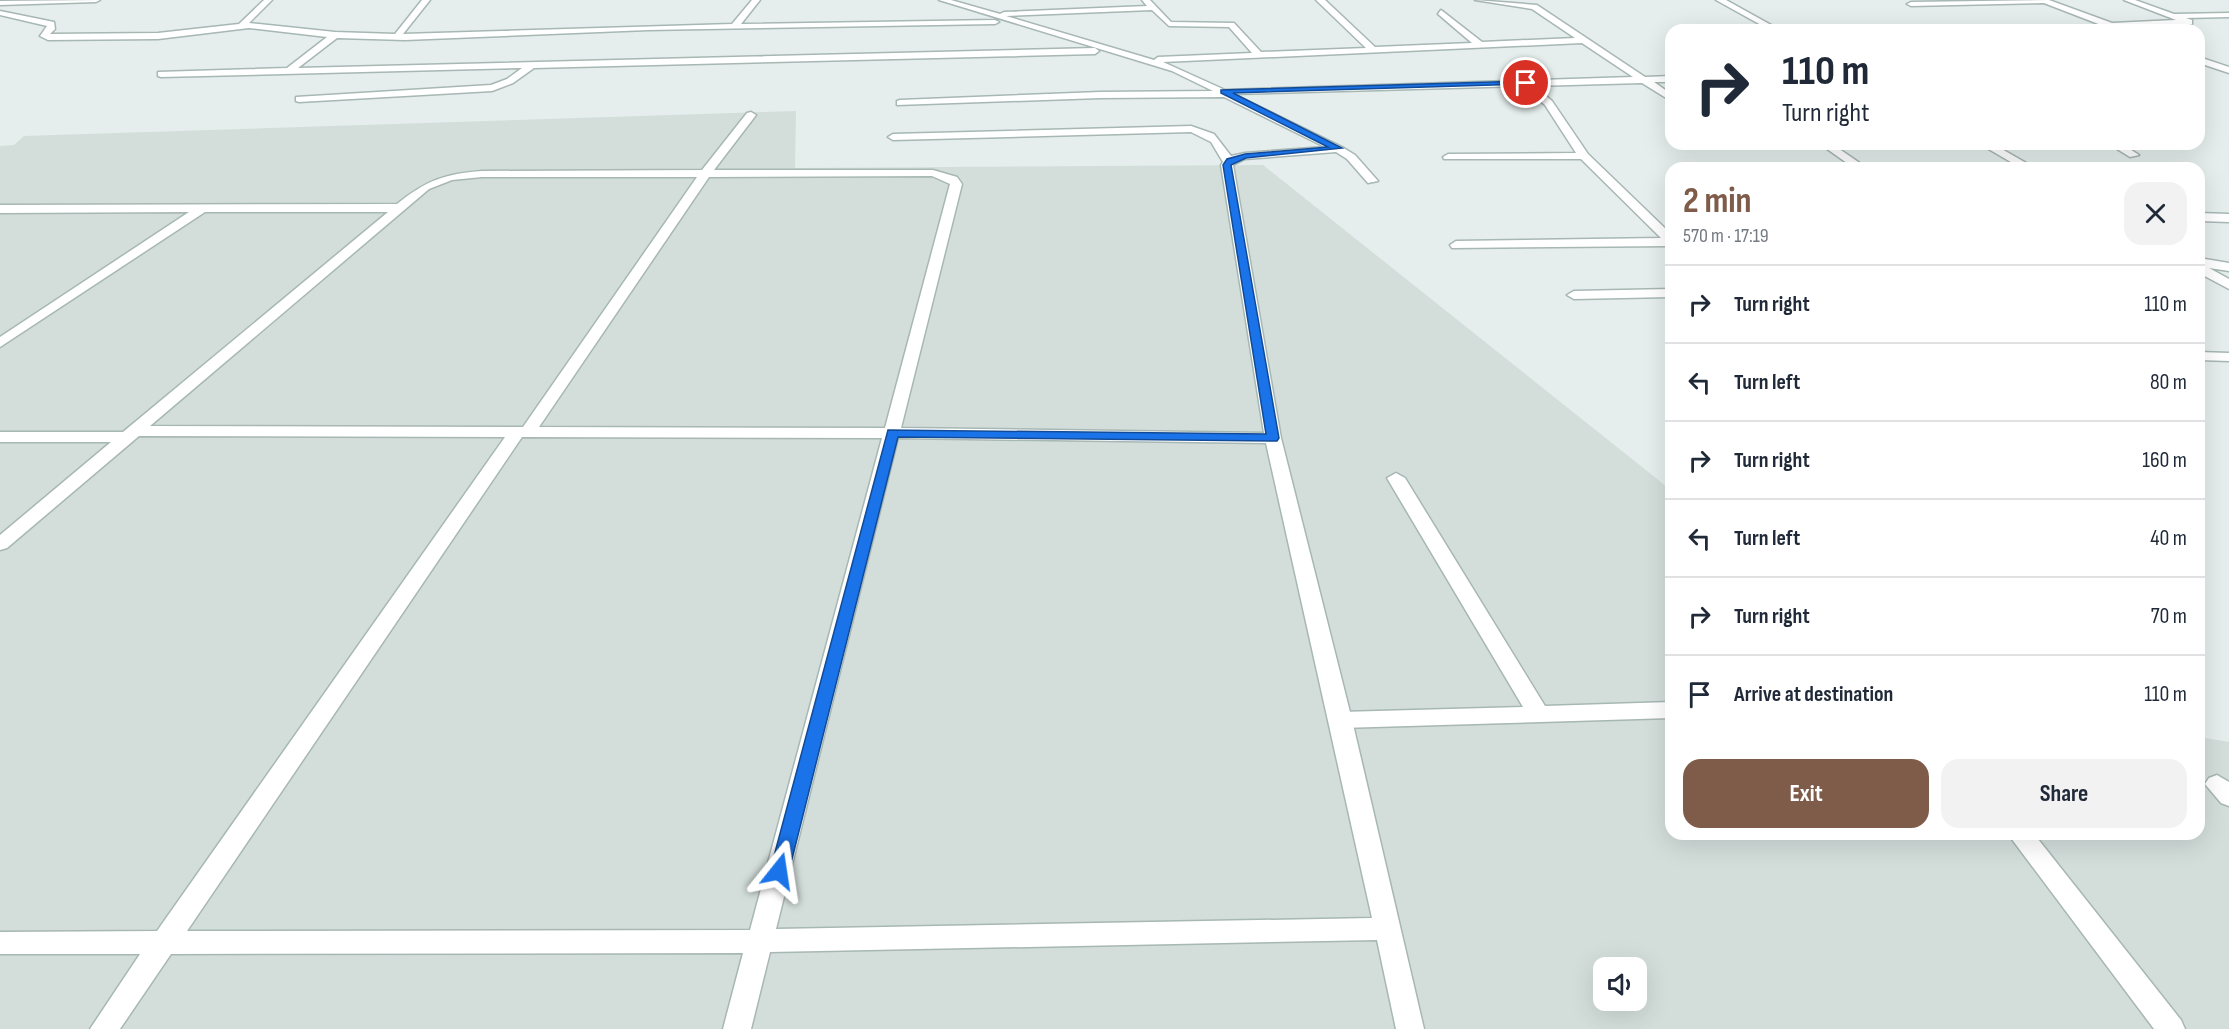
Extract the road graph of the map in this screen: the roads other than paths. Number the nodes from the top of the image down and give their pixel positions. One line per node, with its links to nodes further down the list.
1 (96, 0): 12 (street)
2 (268, 0): 24 (street)
3 (426, 0): 27 (street)
4 (756, 0): 25 (street)
5 (943, 0): 17 (street)
6 (1146, 0): 14 (street)
7 (1320, 0): 30 (street)
8 (1479, 0): 28 (street)
9 (1720, 0): 21 (street)
10 (2128, 0): 19 (street)
11 (2043, 1): 13 (street); 22 (street)
12 (0, 3)
13 (1911, 4)
14 (1154, 9): 17 (street); 32 (street)
15 (1441, 12): 29 (street)
16 (0, 13): 24 (street)
17 (987, 14): 20 (street)
18 (2229, 15): 19 (street)
19 (2173, 16): 23 (street)
20 (1013, 22): 25 (street); 31 (street)
21 (1765, 24)
22 (2104, 24)
23 (2149, 24)
24 (248, 26): 26 (street)
25 (734, 27): 27 (street)
26 (334, 34): 27 (street); 38 (street)
27 (398, 37)
28 (1582, 40): 29 (street); 42 (street)
29 (1479, 44): 30 (street)
30 (1371, 48): 32 (street)
31 (1115, 50): 34 (street); 37 (street)
32 (1258, 54): 34 (street)
33 (2229, 59): 35 (street)
34 (1150, 60): 44 (street)
35 (2205, 60)
36 (2205, 62): 39 (street)
37 (533, 64): 38 (street); 46 (street)
38 (290, 70): 40 (street)
39 (2229, 70)
40 (161, 75)
41 (1665, 79): 42 (street)
42 (1642, 80): 43 (street); 45 (street)
43 (1526, 83): 44 (street); 55 (street)
44 (1226, 93): 47 (street); 50 (street)
45 (1665, 94)
46 (299, 99)
47 (900, 103)
48 (751, 114): 60 (street)
49 (893, 137): 57 (street)
50 (1338, 148): 57 (street); 61 (street)
51 (1834, 150): 58 (street)
52 (1996, 150): 59 (street)
53 (2125, 150): 54 (street)
54 (2134, 155)
55 (1584, 156): 56 (street); 67 (street)
56 (1448, 157)
57 (1228, 162): 84 (street)
58 (1852, 162)
59 (2018, 162)
60 (705, 174): 63 (street); 80 (street); 81 (street)
61 (1372, 181)
62 (203, 208): 63 (street); 64 (street); 76 (street)
63 (400, 208): 82 (street)
64 (0, 209)
65 (2205, 217): 66 (street)
66 (2229, 218)
67 (1665, 235)
68 (1665, 241): 69 (street)
69 (1456, 245)
70 (2205, 267): 71 (street)
71 (2229, 267)
72 (2205, 270): 73 (street)
73 (2229, 285)
74 (1665, 293): 75 (street)
75 (1574, 295)
76 (7, 333): 77 (street)
77 (0, 343)
78 (2205, 356): 79 (street)
79 (2229, 357)
80 (522, 433): 81 (street); 82 (street); 93 (street)
81 (893, 433): 84 (street); 92 (street)
82 (131, 434): 83 (street); 86 (street)
83 (0, 437)
84 (1273, 438): 89 (street)
85 (1396, 478): 88 (street)
86 (0, 544)
87 (1665, 710): 88 (street)
88 (1539, 714): 89 (street)
89 (1341, 720): 91 (street)
90 (2025, 840): 98 (street)
91 (1387, 929): 92 (street); 97 (street)
92 (761, 941): 93 (street); 96 (street)
93 (165, 942): 94 (street); 95 (street)
94 (0, 943)
95 (104, 1029)
96 (737, 1029)
97 (1410, 1029)
98 (2171, 1029)

